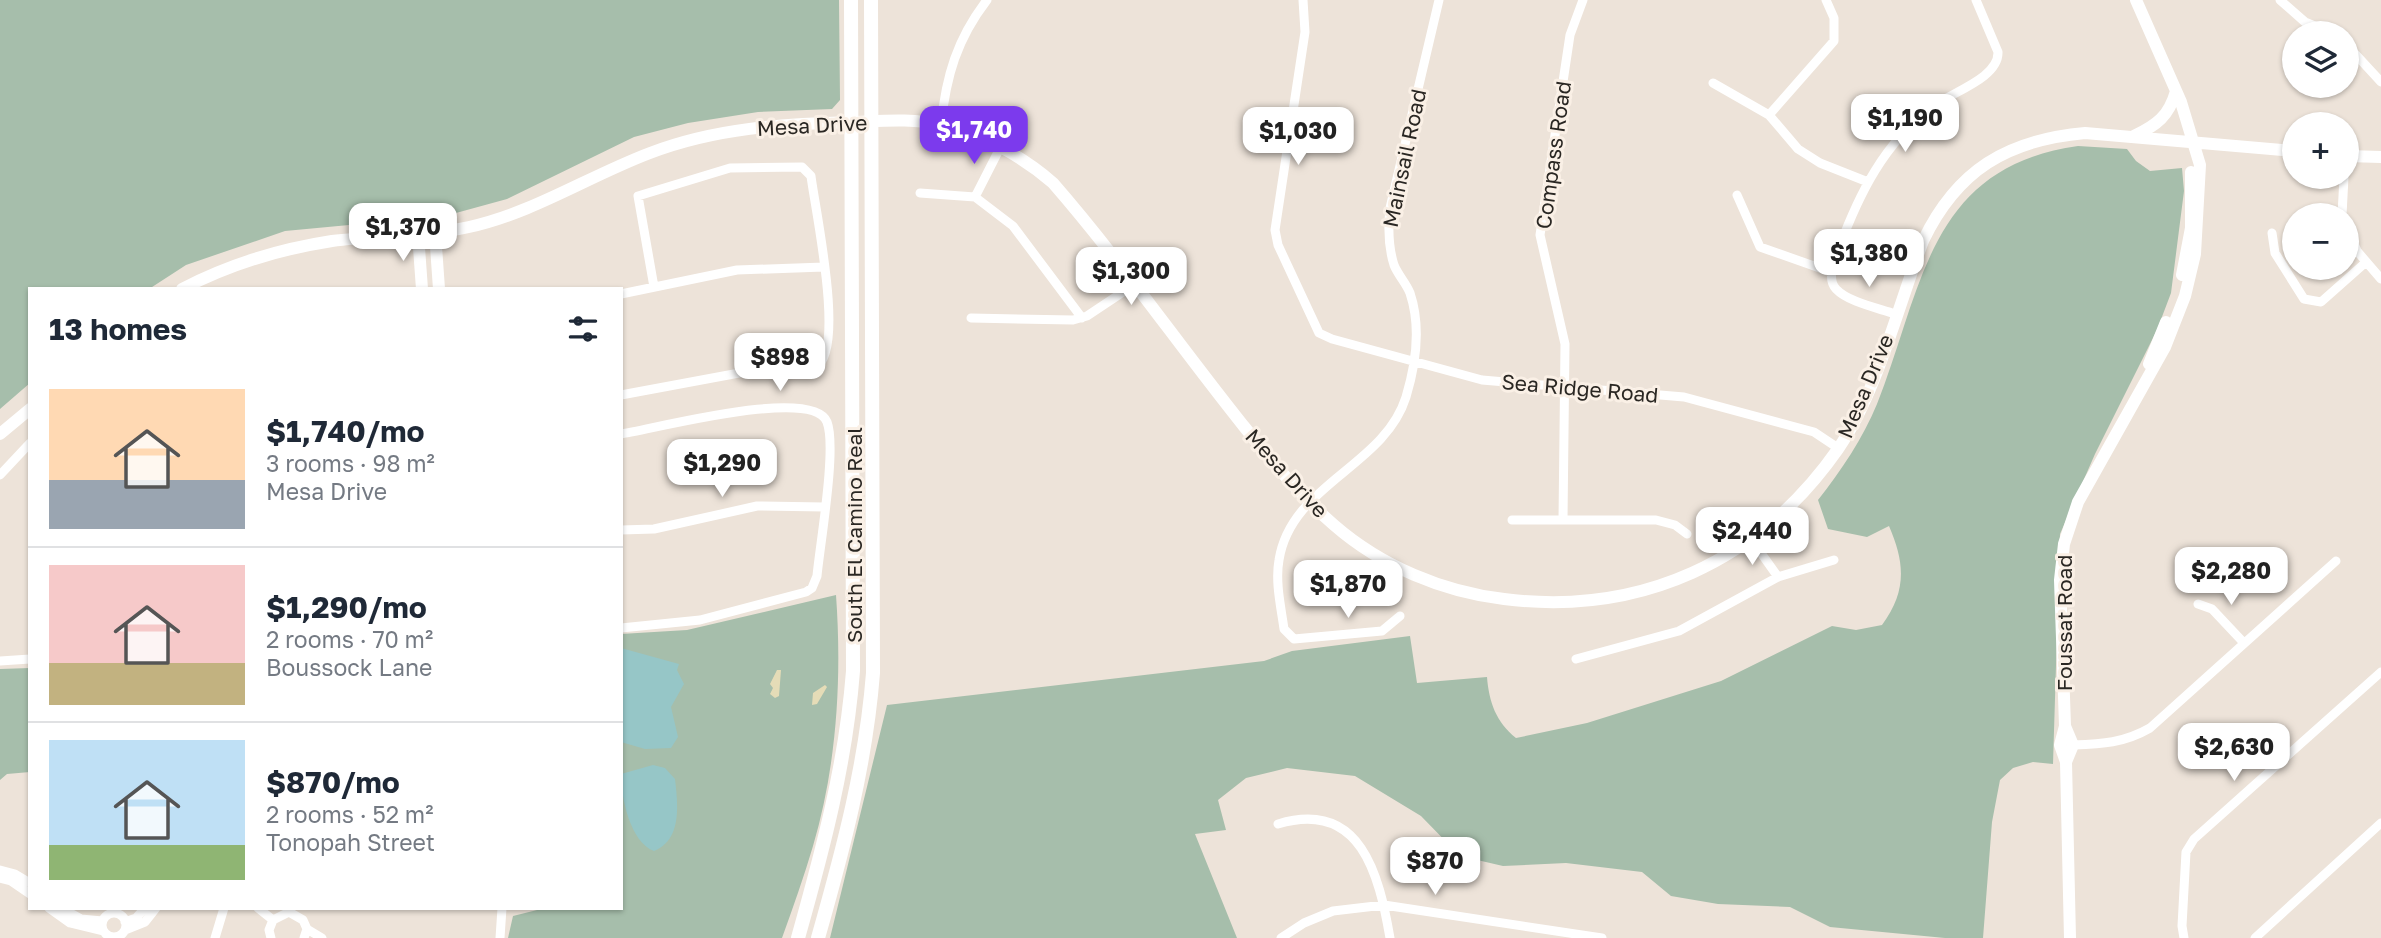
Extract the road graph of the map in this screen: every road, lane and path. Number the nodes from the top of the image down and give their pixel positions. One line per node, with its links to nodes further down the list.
1 (851, 0): 18 (main road, South El Camino Real)
2 (871, 0): 17 (main road, South El Camino Real)
3 (987, 0): 19 (street)
4 (1303, 0): 49 (street, Sea Ridge Road)
5 (1439, 0): 49 (street, Mainsail Road)
6 (1583, 0): 50 (street, Compass Road)
7 (1826, 0): 16 (street)
8 (1976, 0): 26 (street)
9 (2136, 0): 15 (main road, Foussat Road)
10 (2280, 0): 11 (street)
11 (2304, 21)
12 (2359, 58): 13 (street)
13 (2381, 82)
14 (1713, 83): 16 (street)
15 (2176, 90): 20 (main road); 22 (main road, Foussat Road)
16 (1769, 115): 26 (street)
17 (872, 121): 18 (main road, Mesa Drive); 19 (main road, Mesa Drive); 105 (main road, South El Camino Real)
18 (853, 122): 30 (main road, Mesa Drive); 104 (main road, South El Camino Real)
19 (941, 125): 21 (main road, Mesa Drive)
20 (2132, 137): 22 (main road, Mesa Drive); 46 (main road, Mesa Drive)
21 (1000, 148): 29 (street); 39 (main road, Mesa Drive)
22 (2194, 149): 23 (main road, Mesa Drive); 76 (main road, Foussat Road)
23 (2282, 151)
24 (2359, 156): 25 (main road)
25 (2381, 157)
26 (1868, 182): 37 (street)
27 (920, 193): 29 (street)
28 (1737, 195): 37 (street)
29 (975, 197): 48 (street)
30 (435, 232): 32 (main road, Mesa Drive); 43 (main road)
31 (2272, 233): 34 (street)
32 (418, 234): 35 (main road); 40 (main road, Mesa Drive)
33 (2359, 251): 34 (street)
34 (2365, 263): 38 (street)
35 (420, 266): 41 (main road); 42 (main road)
36 (824, 267): 44 (street); 44 (street); 51 (street)
37 (1831, 272): 46 (street)
38 (2381, 279)
39 (1135, 284): 48 (street); 58 (main road, Mesa Drive)
40 (186, 287)
41 (422, 287)
42 (428, 287)
43 (439, 287)
44 (654, 287): 45 (street)
45 (623, 294)
46 (1895, 314): 56 (main road, Mesa Drive)
47 (971, 318): 48 (street)
48 (1082, 318)
49 (1413, 363): 50 (street, Sea Ridge Road); 58 (street, Mainsail Road)
50 (1565, 387): 56 (street, Sea Ridge Road); 61 (street, Compass Road)
51 (623, 395)
52 (28, 410): 53 (main road)
53 (0, 434)
54 (623, 434): 59 (street)
55 (28, 445): 57 (street)
56 (1838, 448): 64 (main road, Mesa Drive)
57 (0, 475)
58 (1308, 502): 64 (main road, Mesa Drive); 69 (street, Mainsail Road)
59 (824, 507): 62 (street); 70 (street)
60 (1512, 520): 61 (street)
61 (1563, 520): 63 (street)
62 (623, 530)
63 (1687, 534)
64 (1751, 539): 67 (street)
65 (1834, 560): 67 (street)
66 (2336, 561): 71 (street)
67 (1778, 577): 73 (street)
68 (2197, 604): 71 (street)
69 (1400, 616)
70 (623, 628)
71 (2244, 643): 77 (street)
72 (28, 659): 74 (street)
73 (1576, 659)
74 (0, 662)
75 (2381, 672): 110 (street)
76 (2065, 726): 77 (main road, Foussat Road); 78 (main road, Foussat Road)
77 (2073, 745): 78 (main road, Foussat Road)
78 (2066, 762): 109 (main road, Foussat Road)
79 (2381, 823): 111 (street)
80 (1278, 824): 85 (street)
81 (0, 870): 83 (street)
82 (0, 878): 84 (street)
83 (28, 882)
84 (28, 893)
85 (1384, 905): 106 (street); 107 (street); 108 (street)
86 (52, 910): 96 (street)
87 (65, 910): 96 (street)
88 (113, 910): 96 (street); 97 (street)
89 (143, 910): 97 (street)
90 (154, 910): 97 (street)
91 (223, 910): 100 (street)
92 (260, 910): 95 (street)
93 (502, 910): 103 (street)
94 (278, 911): 95 (street); 98 (street)
95 (273, 920): 101 (street)
96 (102, 926): 99 (street)
97 (125, 926): 99 (street)
98 (305, 934): 102 (street)
99 (115, 938)
100 (215, 938)
101 (271, 938)
102 (322, 938)
103 (500, 938)
104 (798, 938)
105 (818, 938)
106 (1281, 938)
107 (1390, 938)
108 (1602, 938)
109 (2070, 938)
110 (2184, 938)
111 (2255, 938)

